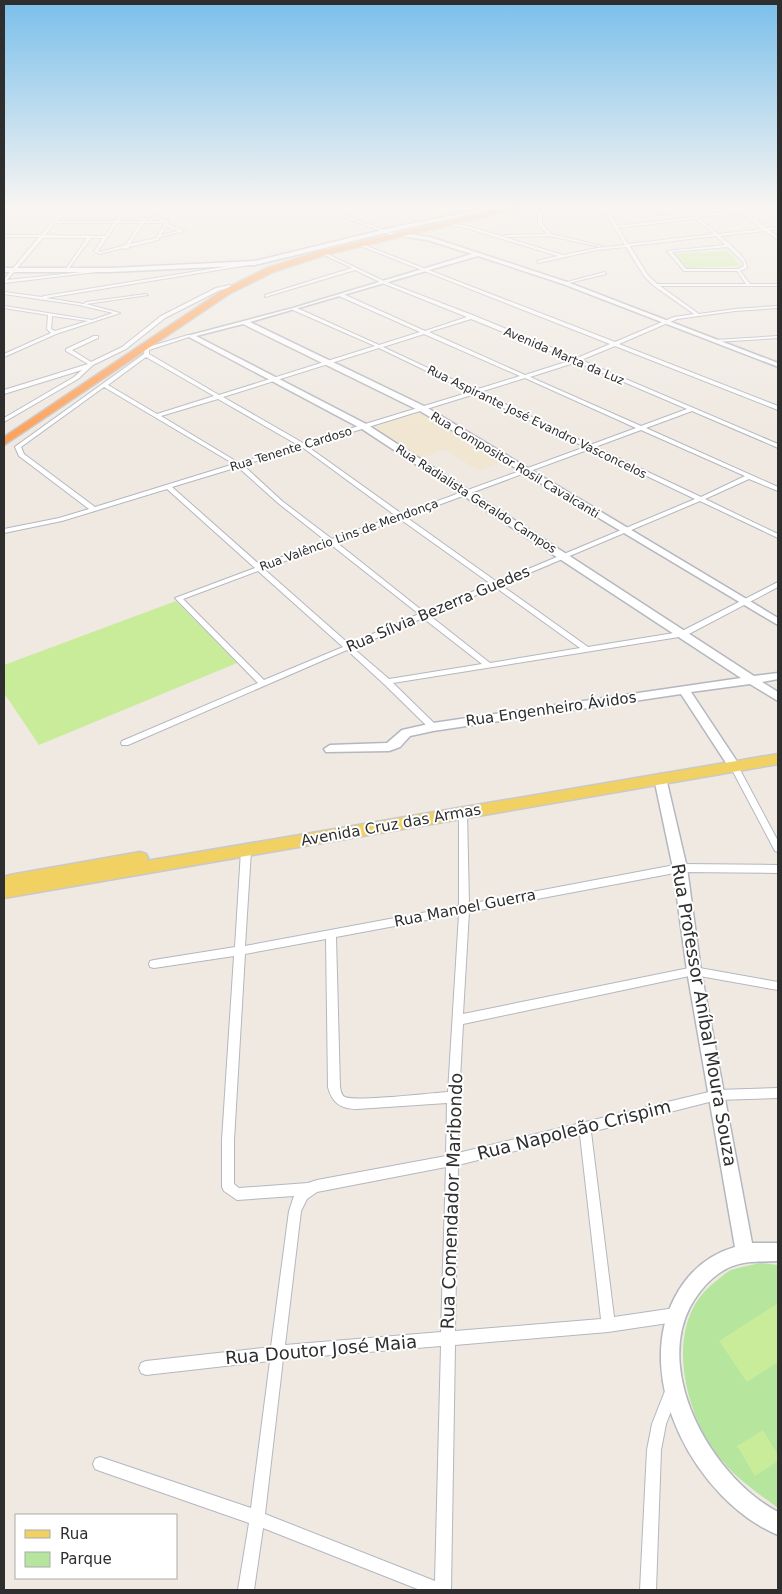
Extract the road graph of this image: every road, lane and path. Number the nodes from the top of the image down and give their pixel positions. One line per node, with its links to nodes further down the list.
1 (139, 281): 20 (street)
2 (240, 281): 15 (highway)
3 (247, 281): 41 (highway)
4 (312, 281): 19 (street)
5 (454, 281): 39 (street)
6 (560, 281): 11 (street)
7 (572, 281): 11 (street)
8 (652, 281): 13 (street)
9 (746, 281): 12 (street)
10 (383, 282): 18 (street); 29 (street, Avenida Marta da Luz)
11 (565, 283): 32 (street)
12 (748, 284): 13 (street); 14 (street)
13 (655, 285): 28 (street)
14 (778, 285)
15 (230, 286): 46 (street); 51 (highway)
16 (4, 294): 20 (street)
17 (146, 295): 22 (street)
18 (342, 295): 26 (street); 33 (street)
19 (267, 296)
20 (34, 298): 21 (street)
21 (61, 302): 22 (street); 23 (street)
22 (79, 304): 30 (street)
23 (55, 306)
24 (4, 307): 27 (street)
25 (778, 308): 28 (street, Rua Tenente Cardoso)
26 (295, 309): 31 (street); 40 (street, Rua Aspirante José Evandro Vasconcelos)
27 (50, 312): 30 (street); 34 (street)
28 (698, 315): 32 (street, Rua Tenente Cardoso)
29 (473, 318): 33 (street); 43 (street, Avenida Marta da Luz)
30 (94, 321): 34 (street)
31 (244, 322): 35 (street); 44 (street, Rua Compositor Rosil Cavalcanti)
32 (668, 322): 38 (street); 39 (street, Rua Tenente Cardoso)
33 (425, 332): 40 (street); 47 (street)
34 (54, 333): 42 (street)
35 (190, 336): 41 (street); 48 (street, Rua Radialista Geraldo Campos)
36 (96, 337): 46 (street)
37 (778, 338): 38 (street)
38 (715, 341): 45 (street)
39 (617, 344): 43 (street, Rua Tenente Cardoso); 55 (street)
40 (380, 347): 44 (street); 53 (street, Rua Aspirante José Evandro Vasconcelos)
41 (145, 350): 50 (street); 54 (street); 60 (highway)
42 (4, 356)
43 (577, 360): 47 (street, Rua Tenente Cardoso); 57 (street, Avenida Marta da Luz)
44 (330, 364): 48 (street); 56 (street, Rua Compositor Rosil Cavalcanti)
45 (778, 365)
46 (89, 366): 49 (street); 52 (street)
47 (527, 376): 53 (street, Rua Tenente Cardoso); 63 (street)
48 (275, 380): 54 (street); 61 (street, Rua Radialista Geraldo Campos)
49 (62, 386): 51 (street); 59 (street)
50 (106, 386): 58 (street); 62 (street)
51 (73, 389): 65 (highway)
52 (4, 392)
53 (476, 392): 56 (street, Rua Tenente Cardoso); 69 (street, Rua Aspirante José Evandro Vasconcelos)
54 (218, 398): 58 (street); 67 (street)
55 (778, 408)
56 (423, 409): 61 (street, Rua Tenente Cardoso); 71 (street, Rua Compositor Rosil Cavalcanti)
57 (690, 410): 63 (street, Rua Valêncio Lins de Mendonça); 68 (street, Avenida Marta da Luz)
58 (158, 416): 70 (street)
59 (4, 420)
60 (36, 420): 62 (street); 64 (highway)
61 (365, 427): 67 (street, Rua Tenente Cardoso); 75 (street, Rua Radialista Geraldo Campos)
62 (43, 429): 64 (street); 77 (street)
63 (642, 429): 69 (street, Rua Valêncio Lins de Mendonça); 72 (street)
64 (18, 432): 66 (highway)
65 (4, 436)
66 (4, 442)
67 (302, 446): 70 (street, Rua Tenente Cardoso); 78 (street)
68 (778, 446)
69 (590, 447): 71 (street, Rua Valêncio Lins de Mendonça); 76 (street, Rua Aspirante José Evandro Vasconcelos)
70 (239, 464): 73 (street, Rua Tenente Cardoso); 82 (street)
71 (526, 470): 75 (street, Rua Valêncio Lins de Mendonça); 80 (street, Rua Compositor Rosil Cavalcanti)
72 (750, 476): 74 (street); 76 (street, Rua Sílvia Bezerra Guedes)
73 (167, 486): 77 (street, Rua Tenente Cardoso); 84 (street)
74 (778, 489)
75 (466, 492): 78 (street, Rua Valêncio Lins de Mendonça); 83 (street, Rua Radialista Geraldo Campos)
76 (701, 500): 80 (street, Rua Sílvia Bezerra Guedes); 81 (street, Rua Aspirante José Evandro Vasconcelos)
77 (93, 509): 79 (street, Rua Tenente Cardoso)
78 (400, 517): 82 (street, Rua Valêncio Lins de Mendonça); 86 (street)
79 (4, 531)
80 (624, 531): 83 (street, Rua Sílvia Bezerra Guedes); 87 (street, Rua Compositor Rosil Cavalcanti)
81 (778, 536)
82 (332, 542): 84 (street, Rua Valêncio Lins de Mendonça); 88 (street)
83 (563, 556): 86 (street, Rua Sílvia Bezerra Guedes); 90 (street, Rua Radialista Geraldo Campos)
84 (258, 568): 91 (street); 97 (street, Rua Valêncio Lins de Mendonça)
85 (778, 584): 87 (street)
86 (496, 585): 88 (street, Rua Sílvia Bezerra Guedes); 92 (street)
87 (745, 601): 89 (street, Rua Compositor Rosil Cavalcanti); 90 (street)
88 (425, 614): 91 (street, Rua Sílvia Bezerra Guedes); 93 (street)
89 (778, 622)
90 (682, 634): 92 (street); 95 (street, Rua Radialista Geraldo Campos)
91 (348, 648): 96 (street); 97 (street, Rua Sílvia Bezerra Guedes)
92 (586, 649): 93 (street)
93 (488, 664): 96 (street)
94 (778, 676): 95 (street, Rua Engenheiro Ávidos)
95 (752, 680): 98 (street, Rua Engenheiro Ávidos); 99 (street, Rua Radialista Geraldo Campos)
96 (387, 682): 100 (street)
97 (263, 684): 101 (street, Rua Sílvia Bezerra Guedes)
98 (684, 690): 100 (street, Rua Engenheiro Ávidos); 105 (street)
99 (778, 697)
100 (433, 727): 102 (street, Rua Engenheiro Ávidos)
101 (125, 743)
102 (330, 749)
103 (778, 749): 105 (main road, Avenida Cruz das Armas)
104 (778, 758): 105 (main road, Avenida Cruz das Armas)
105 (731, 762): 106 (main road, Avenida Cruz das Armas); 108 (street); 112 (main road, Avenida Cruz das Armas)
106 (660, 778): 107 (main road, Avenida Cruz das Armas); 110 (street, Rua Professor Aníbal Moura Souza)
107 (463, 812): 109 (main road, Avenida Cruz das Armas); 114 (street, Rua Comendador Maribondo)
108 (778, 849)
109 (246, 850): 113 (main road, Avenida Cruz das Armas); 116 (street)
110 (680, 868): 111 (street, Rua Manoel Guerra); 114 (street, Rua Manoel Guerra); 118 (street, Rua Professor Aníbal Moura Souza)
111 (778, 869)
112 (4, 882)
113 (4, 892)
114 (464, 908): 115 (street, Rua Manoel Guerra); 120 (street, Rua Comendador Maribondo)
115 (331, 934): 116 (street, Rua Manoel Guerra); 123 (street)
116 (239, 951): 117 (street, Rua Manoel Guerra); 126 (street, Rua Napoleão Crispim)
117 (154, 964)
118 (694, 971): 119 (street); 120 (street); 122 (street, Rua Professor Aníbal Moura Souza)
119 (778, 986)
120 (459, 1020): 123 (street, Rua Comendador Maribondo)
121 (778, 1093): 122 (street, Rua Napoleão Crispim)
122 (717, 1095): 124 (street, Rua Napoleão Crispim); 127 (street, Rua Professor Aníbal Moura Souza)
123 (453, 1096): 125 (street, Rua Comendador Maribondo)
124 (585, 1129): 125 (street, Rua Napoleão Crispim); 130 (street)
125 (454, 1160): 126 (street, Rua Napoleão Crispim); 131 (street, Rua Comendador Maribondo)
126 (309, 1188): 132 (street)
127 (745, 1252): 128 (street); 129 (street)
128 (778, 1252)
129 (676, 1315): 130 (street, Rua Doutor José Maia); 134 (street)
130 (608, 1325): 131 (street, Rua Doutor José Maia)
131 (448, 1339): 132 (street, Rua Doutor José Maia); 140 (street, Rua Comendador Maribondo)
132 (277, 1353): 133 (street, Rua Doutor José Maia); 136 (street)
133 (146, 1368)
134 (674, 1389): 137 (street); 141 (street)
135 (100, 1464): 136 (street)
136 (257, 1518): 138 (street); 139 (street)
137 (778, 1524)
138 (246, 1590)
139 (439, 1590)
140 (443, 1590)
141 (648, 1590)

